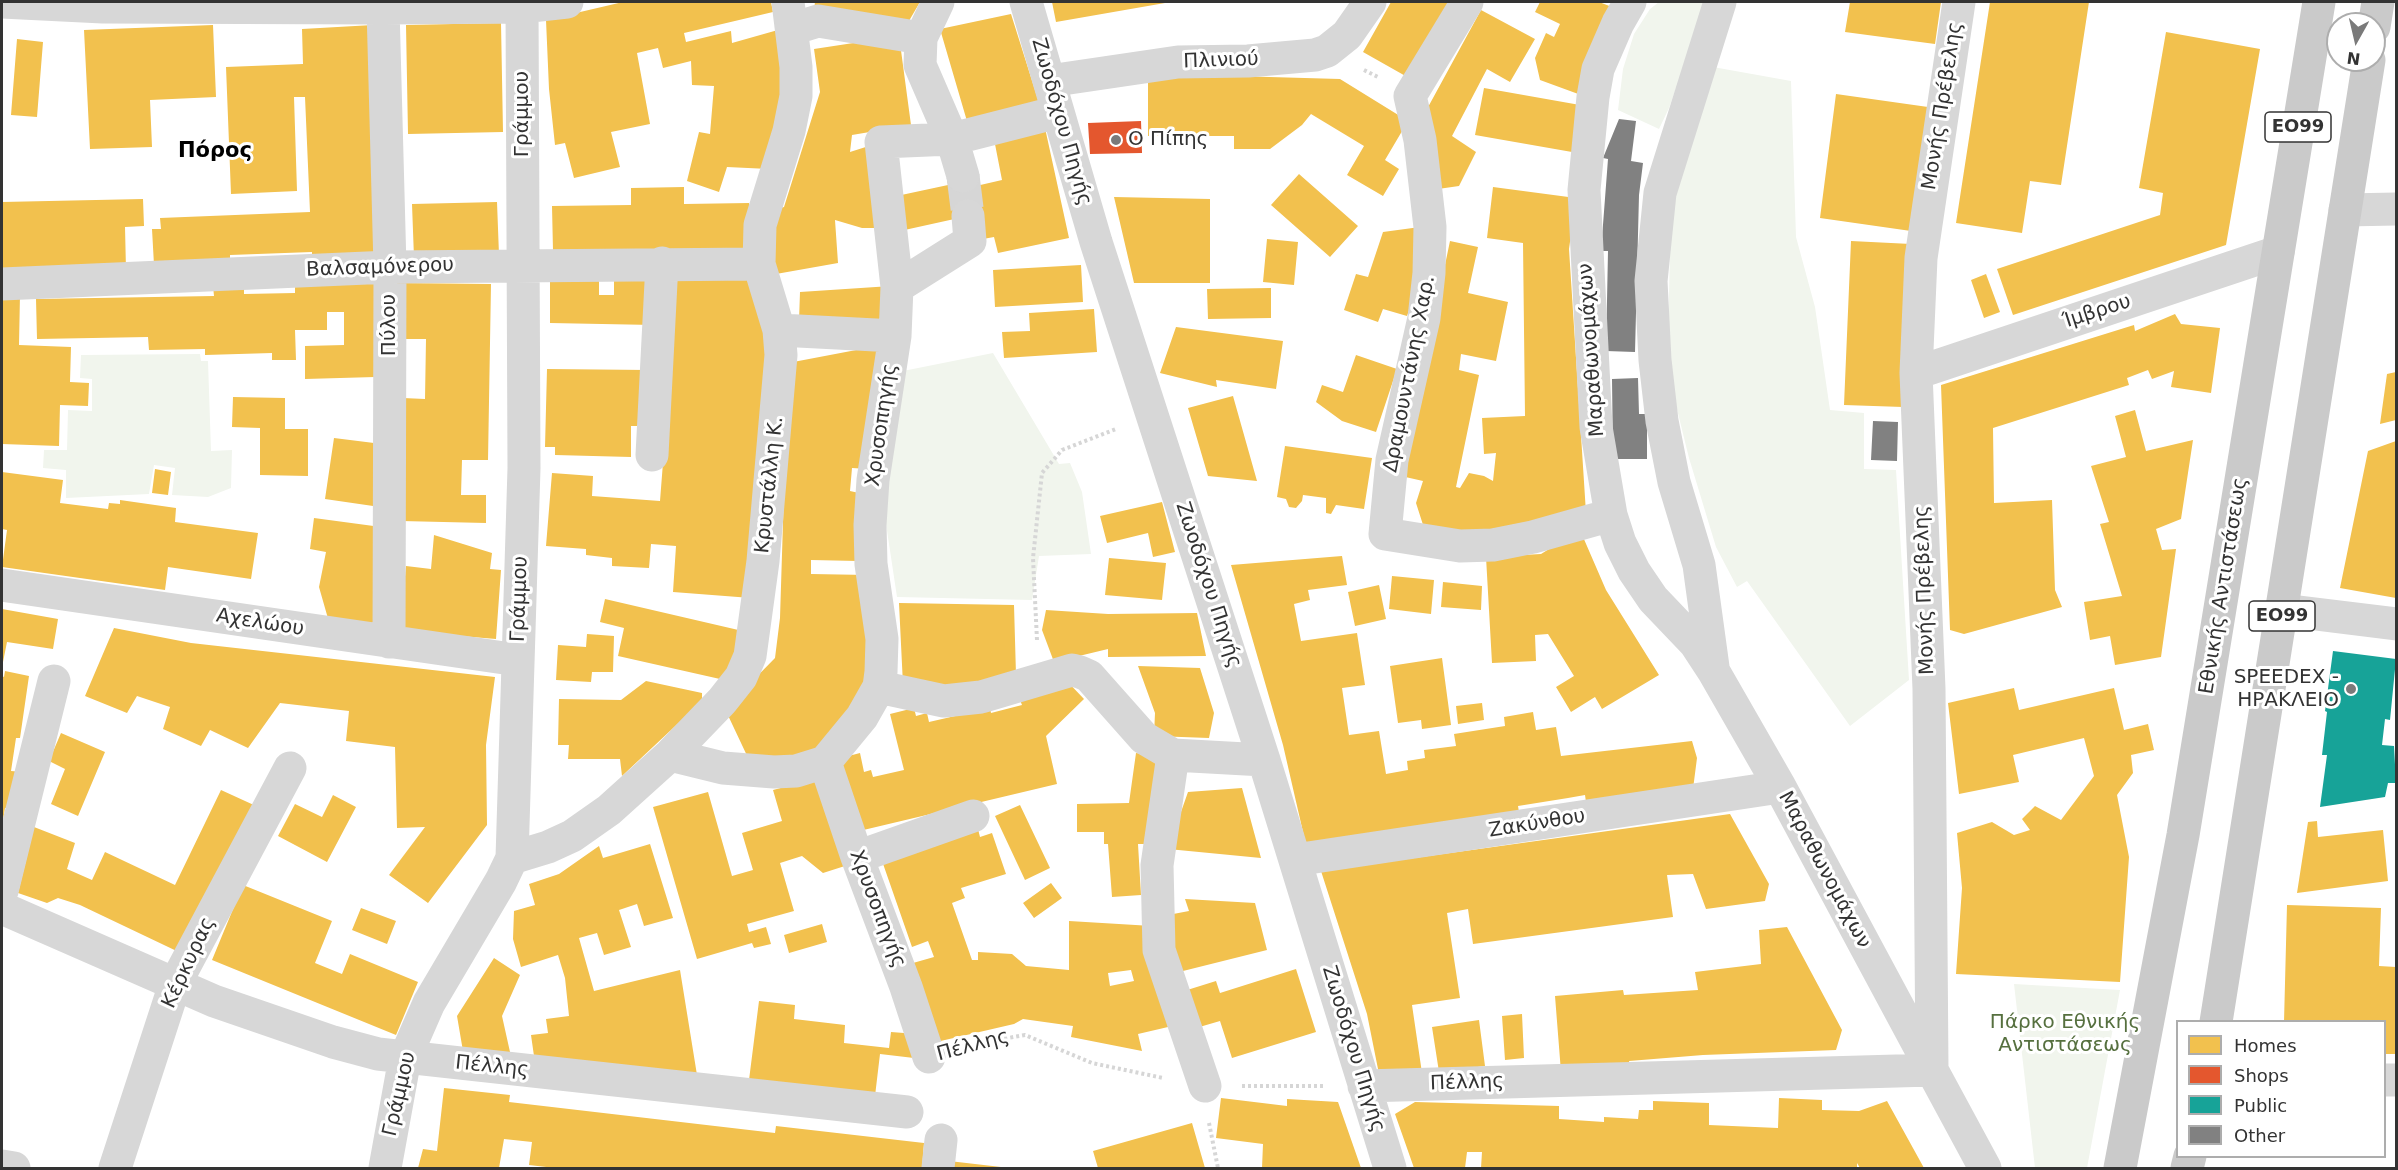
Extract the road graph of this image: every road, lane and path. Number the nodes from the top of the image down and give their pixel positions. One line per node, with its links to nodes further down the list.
1 (2, 2): 11 (street)
2 (567, 2): 12 (street)
3 (938, 2): 15 (street)
4 (1026, 2): 18 (street, Ζωοδόχου Πηγής)
5 (1370, 2): 16 (street)
6 (1467, 2): 19 (street)
7 (1630, 2): 38 (street, Μαραθωνομάχων)
8 (1720, 2): 44 (street, Μαραθωνομάχων)
9 (1959, 2): 35 (street, Μονής Πρέβελης)
10 (2319, 2): 26 (main road, Εθνικής Αντιστάσεως / ΕΟ99)
11 (103, 4): 13 (street)
12 (522, 4): 13 (street); 28 (street, Γράμμου)
13 (383, 8): 30 (street, Πύλου)
14 (790, 15): 15 (street); 29 (street, Κρυστάλλη Κ.)
15 (921, 38): 21 (street)
16 (1327, 51): 18 (street, Πλινιού); 19 (path)
17 (2367, 72): 24 (main road, ΕΟ99)
18 (1048, 81): 20 (street, Ζωοδόχου Πηγής)
19 (1410, 96): 38 (street, Δραμουντάνης Χαρ.)
20 (1058, 112): 21 (street, Χρυσοπηγής); 36 (street, Ζωοδόχου Πηγής)
21 (952, 139): 22 (street); 32 (street, Χρυσοπηγής)
22 (963, 176)
23 (2397, 209): 24 (street)
24 (2345, 210): 40 (main road, ΕΟ99)
25 (968, 216): 32 (street)
26 (2278, 252): 35 (street, Ίμβρου); 75 (main road, Εθνικής Αντιστάσεως / ΕΟ99)
27 (662, 263): 28 (street, Βαλσαμόνερου); 29 (street, Βαλσαμόνερου); 37 (street)
28 (524, 264): 30 (street, Βαλσαμόνερου); 43 (street, Γράμμου)
29 (759, 264): 33 (street, Κρυστάλλη Κ.)
30 (390, 267): 31 (street, Βαλσαμόνερου); 42 (street, Πύλου)
31 (2, 284)
32 (897, 287): 34 (street, Χρυσοπηγής)
33 (779, 330): 34 (street); 49 (street, Κρυστάλλη Κ.)
34 (895, 336): 47 (street, Χρυσοπηγής)
35 (1916, 373): 64 (street, Μονής Πρέβελης)
36 (1152, 414): 45 (path); 50 (street, Ζωοδόχου Πηγής)
37 (652, 455)
38 (1611, 515): 44 (street, Μαραθωνομάχων)
39 (2, 585): 42 (street, Αχελώου)
40 (2283, 610): 41 (street); 61 (main road, ΕΟ99)
41 (2397, 624)
42 (389, 642): 43 (street, Αχελώου)
43 (518, 660): 56 (street, Γράμμου)
44 (1714, 672): 53 (street, Μαραθωνομάχων)
45 (1038, 680): 47 (street); 48 (street)
46 (54, 681): 58 (street)
47 (879, 687): 51 (street, Χρυσοπηγής)
48 (1173, 754): 50 (street); 65 (street)
49 (670, 755): 51 (street); 56 (street, Κρυστάλλη Κ.)
50 (1264, 760): 57 (street, Ζωοδόχου Πηγής)
51 (825, 762): 55 (street, Χρυσοπηγής)
52 (290, 768): 60 (street, Κέρκυρας)
53 (1780, 787): 57 (street, Ζακύνθου); 64 (street, Μαραθωνομάχων)
54 (973, 816): 55 (street)
55 (857, 857): 62 (street, Χρυσοπηγής)
56 (512, 858): 63 (street, Γράμμου)
57 (1294, 860): 66 (street, Ζωοδόχου Πηγής)
58 (2, 891)
59 (2, 908): 60 (street, Πέλλης)
60 (175, 984): 63 (street, Πέλλης); 70 (street, Κέρκυρας)
61 (2216, 1020)
62 (929, 1057): 65 (path, Πέλλης)
63 (405, 1058): 67 (street, Πέλλης); 71 (street, Γράμμου)
64 (1932, 1070): 66 (street, Πέλλης); 74 (street, Μονής Πρέβελης)
65 (1205, 1086): 66 (path, Πέλλης); 72 (path)
66 (1364, 1086): 73 (street, Ζωοδόχου Πηγής)
67 (908, 1112)
68 (2, 1166): 69 (street)
69 (14, 1168)
70 (115, 1168)
71 (385, 1168)
72 (1218, 1168)
73 (1390, 1168)
74 (1985, 1168)
75 (2120, 1168)

